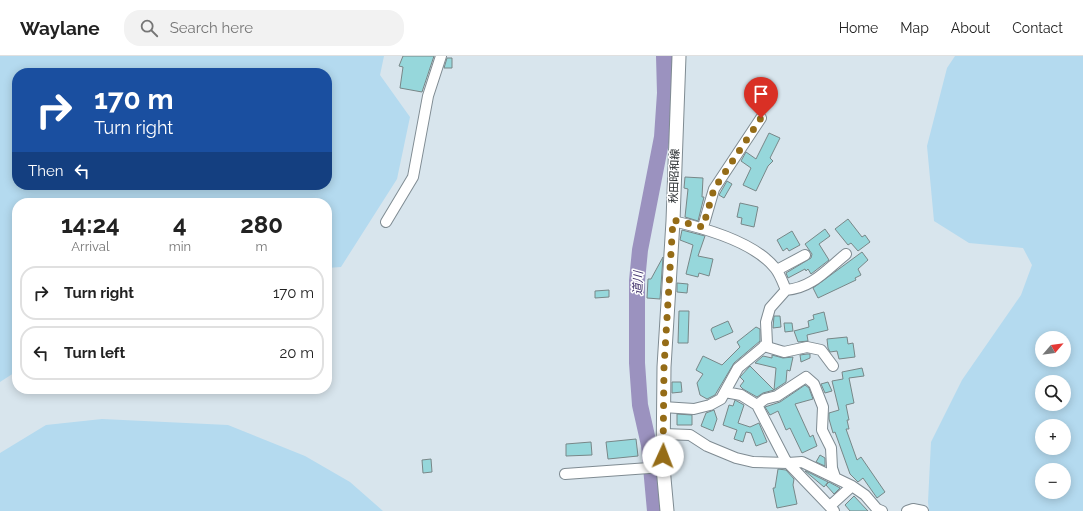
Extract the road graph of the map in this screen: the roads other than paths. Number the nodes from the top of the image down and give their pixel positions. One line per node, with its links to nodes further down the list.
1 (441, 56): 5 (street)
2 (678, 56): 4 (main road, 秋田昭和線)
3 (761, 118): 6 (street)
4 (673, 220): 6 (street); 15 (main road, 秋田昭和線)
5 (386, 222)
6 (703, 227): 9 (street)
7 (846, 254): 10 (street)
8 (805, 255): 9 (street)
9 (777, 270): 10 (street)
10 (786, 290): 11 (street)
11 (764, 346): 12 (street); 13 (street)
12 (833, 366)
13 (725, 392): 14 (street); 15 (street)
14 (757, 405): 17 (street); 20 (street)
15 (664, 407): 16 (main road, 秋田昭和線)
16 (664, 434): 17 (street); 18 (main road, 秋田昭和線)
17 (787, 463): 20 (street); 22 (street)
18 (663, 467): 19 (street); 23 (main road, 秋田昭和線)
19 (565, 474)
20 (835, 477): 21 (street)
21 (852, 486): 22 (street); 24 (street)
22 (832, 509)
23 (667, 511)
24 (882, 511)
25 (906, 511): 26 (street)
26 (923, 511)

